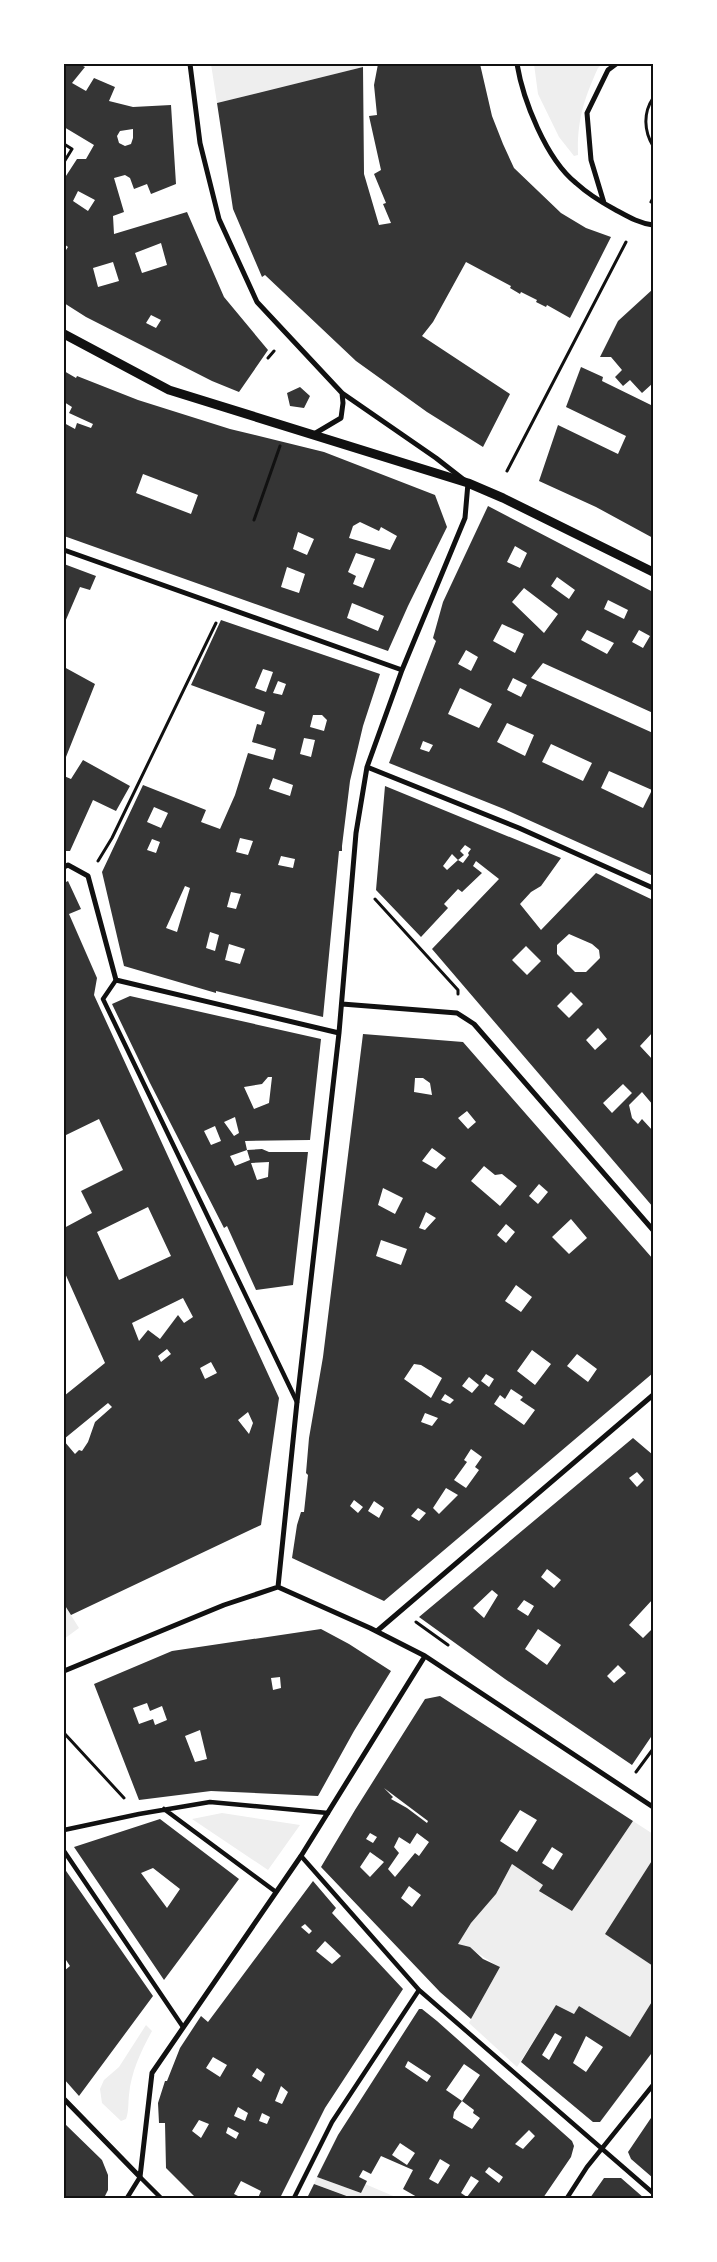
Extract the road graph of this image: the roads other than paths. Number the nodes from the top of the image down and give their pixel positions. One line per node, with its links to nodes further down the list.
1 (190, 64): 7 (street)
2 (516, 64): 4 (street)
3 (616, 64): 4 (street)
4 (604, 204): 5 (street)
5 (653, 225)
6 (64, 334): 8 (street)
7 (342, 393): 8 (street); 9 (street)
8 (313, 434): 9 (street)
9 (468, 483): 11 (street); 12 (street)
10 (64, 550): 12 (street)
11 (653, 572)
12 (402, 670): 13 (street)
13 (367, 768): 15 (street); 17 (street)
14 (64, 866): 16 (street)
15 (653, 888)
16 (116, 980): 18 (street); 21 (street)
17 (342, 1004): 18 (street); 19 (street)
18 (339, 1033): 21 (street)
19 (653, 1230)
20 (653, 1396): 23 (street)
21 (296, 1402): 22 (street)
22 (278, 1587): 23 (street); 25 (street)
23 (377, 1631): 24 (street)
24 (425, 1656): 26 (street); 28 (street)
25 (64, 1671)
26 (653, 1807)
27 (164, 1809): 28 (street); 29 (street); 32 (street)
28 (328, 1813): 31 (street)
29 (64, 1830)
30 (64, 1851): 34 (street)
31 (301, 1856): 32 (street); 33 (street)
32 (276, 1892): 34 (street)
33 (419, 1990): 37 (street); 42 (street)
34 (183, 2027): 38 (street)
35 (653, 2085): 37 (street)
36 (64, 2099): 38 (street)
37 (602, 2150): 39 (street); 43 (street)
38 (140, 2177): 40 (street); 41 (street)
39 (653, 2193)
40 (127, 2198)
41 (161, 2198)
42 (294, 2198)
43 (566, 2198)

